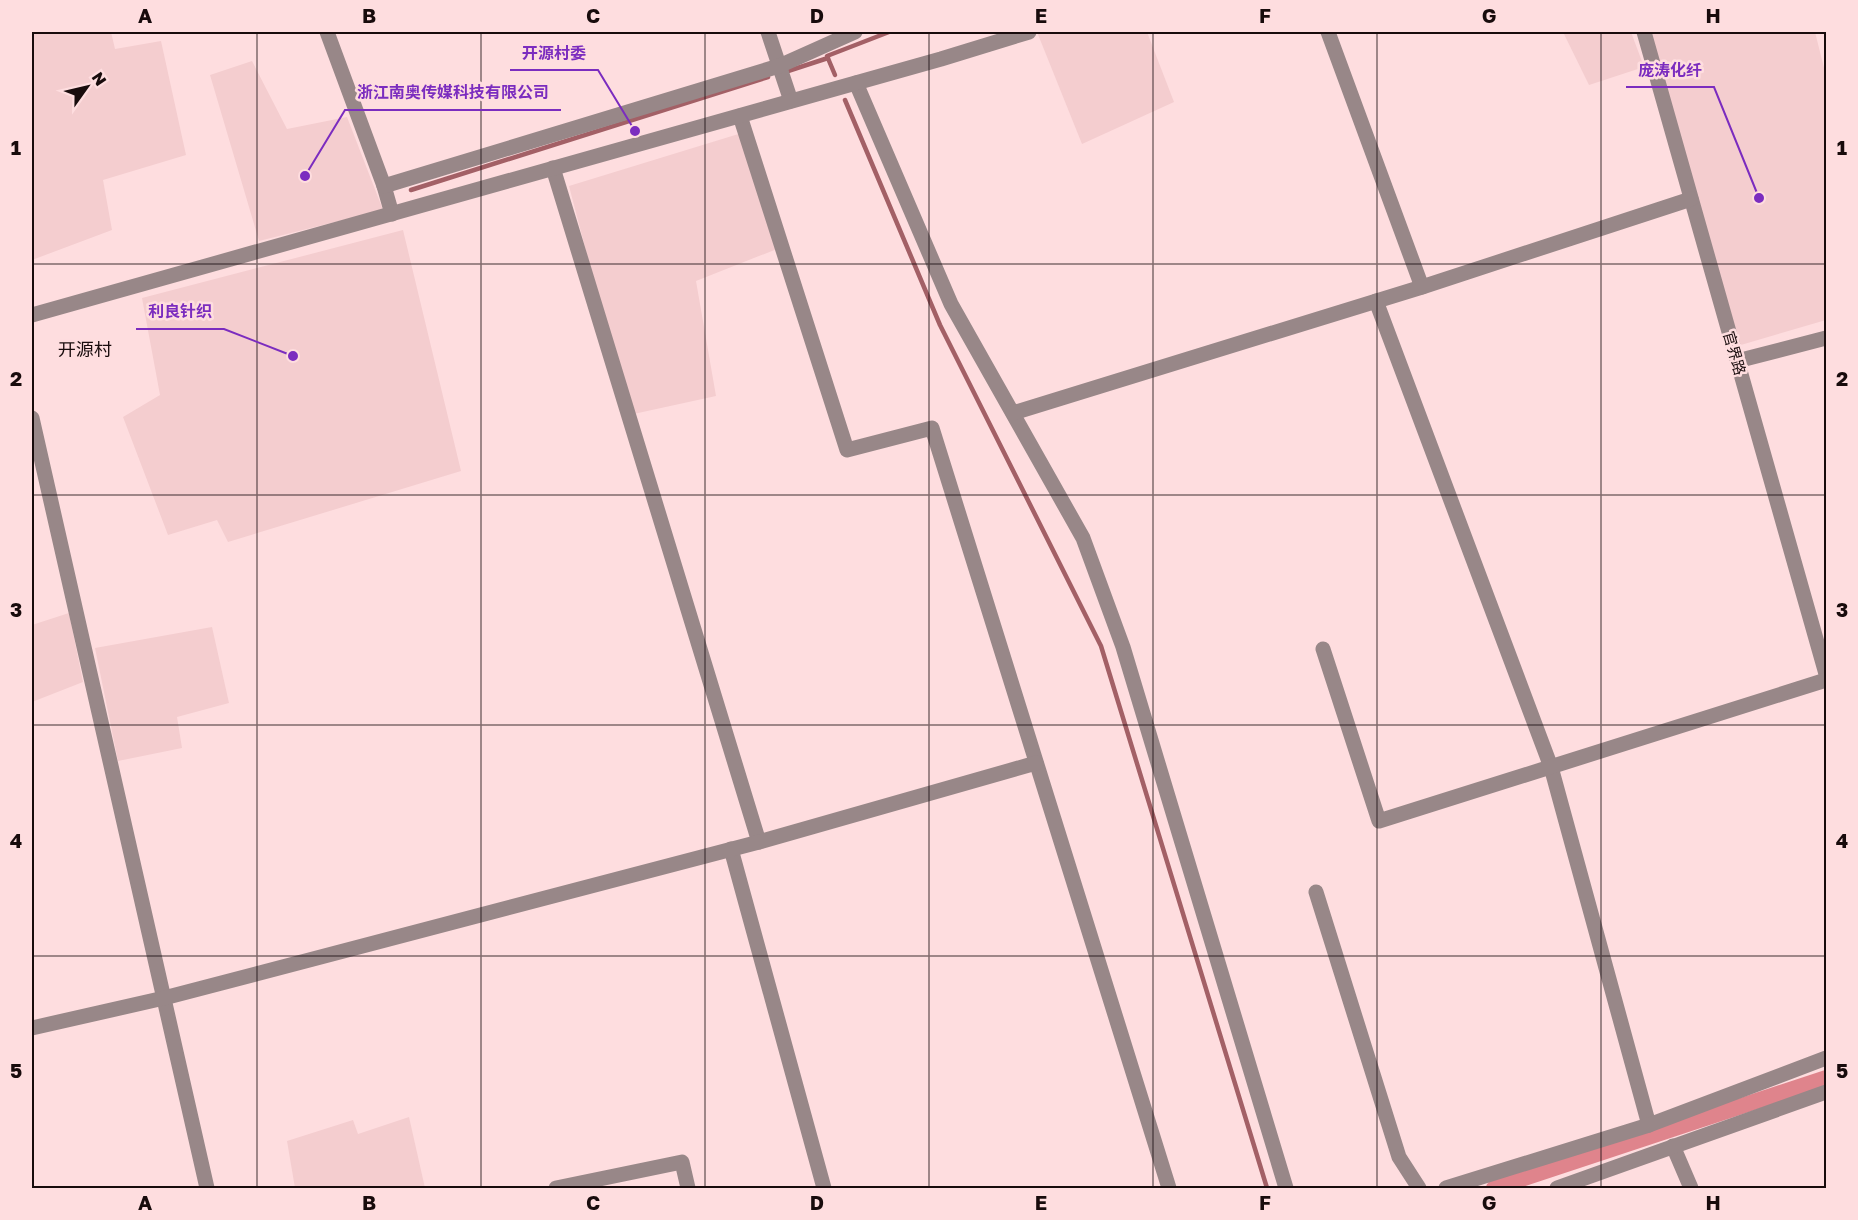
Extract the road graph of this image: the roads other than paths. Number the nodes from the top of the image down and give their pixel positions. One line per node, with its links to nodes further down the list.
1 (327, 32): 13 (street)
2 (768, 32): 8 (street)
3 (855, 32): 8 (street)
4 (1029, 32): 7 (street)
5 (1328, 32): 16 (street)
6 (1644, 32): 14 (street, 官界路)
7 (1012, 34): 9 (street)
8 (782, 73): 10 (street); 13 (street)
9 (856, 83): 10 (street); 21 (street)
10 (791, 101): 11 (street)
11 (740, 116): 12 (street); 26 (street)
12 (553, 168): 15 (street); 28 (street)
13 (384, 186): 15 (street)
14 (1691, 199): 16 (street); 20 (street, 官界路)
15 (392, 214): 18 (street)
16 (1422, 287): 17 (street)
17 (1376, 301): 21 (street); 27 (street)
18 (32, 315)
19 (1827, 338): 20 (street)
20 (1737, 361): 24 (street, 官界路)
21 (1013, 413): 42 (street)
22 (32, 418): 31 (street)
23 (1323, 649): 27 (street)
24 (1827, 674)
25 (1827, 680): 27 (street)
26 (1036, 763): 28 (street); 41 (street)
27 (1551, 767): 35 (street)
28 (759, 842): 29 (street)
29 (731, 849): 31 (street); 40 (street)
30 (1316, 892): 43 (street)
31 (164, 998): 32 (street); 37 (street)
32 (32, 1028)
33 (1827, 1058): 35 (street)
34 (1827, 1092): 36 (street)
35 (1649, 1125): 44 (street)
36 (1673, 1146): 45 (street); 46 (street)
37 (207, 1188)
38 (556, 1188): 39 (street)
39 (688, 1188)
40 (824, 1188)
41 (1169, 1188)
42 (1286, 1188)
43 (1419, 1188)
44 (1446, 1188)
45 (1557, 1188)
46 (1691, 1188)

